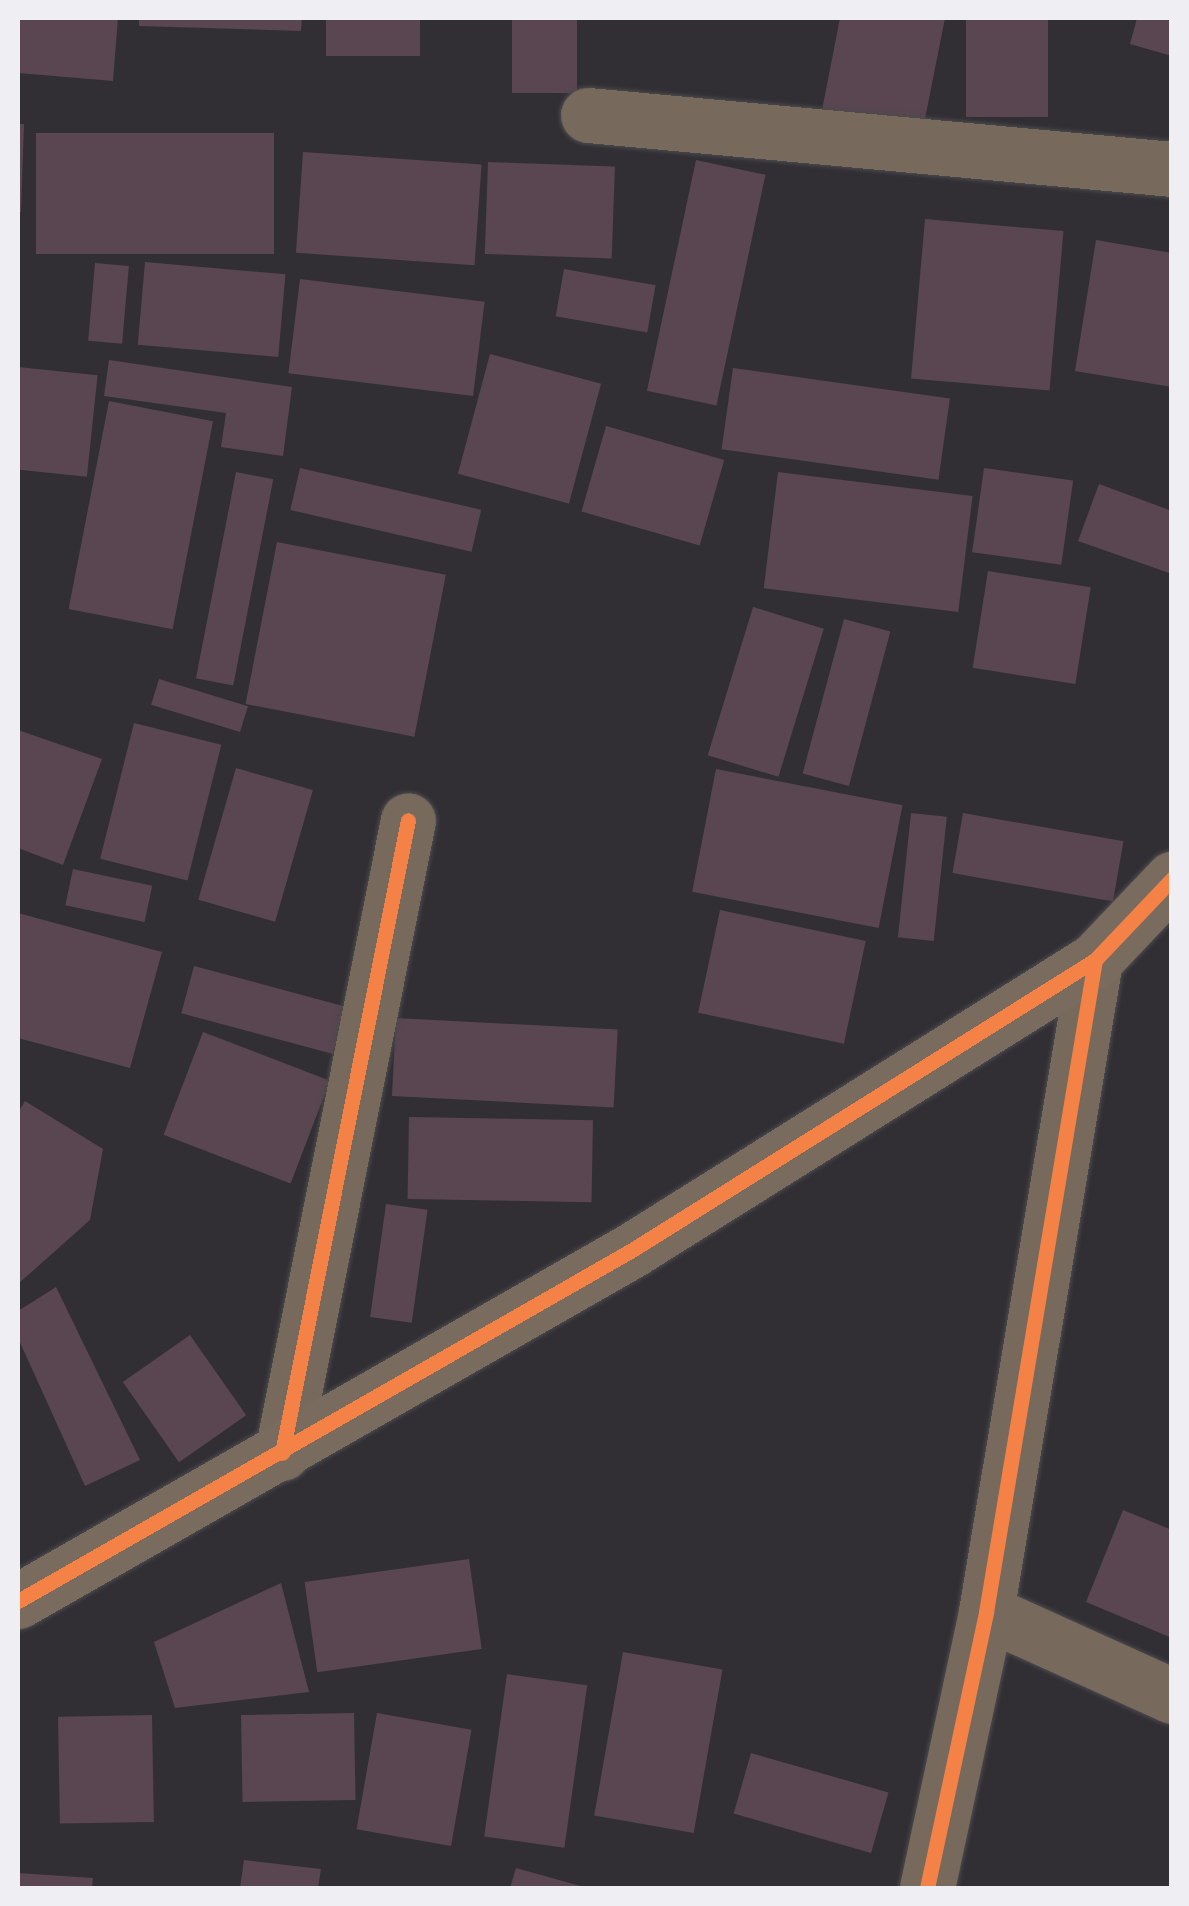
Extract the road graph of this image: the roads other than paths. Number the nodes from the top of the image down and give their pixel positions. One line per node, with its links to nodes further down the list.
1 (588, 115): 2 (street)
2 (1172, 169)
3 (408, 820): 6 (street)
4 (1172, 879): 5 (street)
5 (1095, 960): 6 (street); 8 (street)
6 (282, 1453): 7 (street)
7 (18, 1601)
8 (986, 1612): 9 (street); 10 (street)
9 (1172, 1696)
10 (927, 1888)

